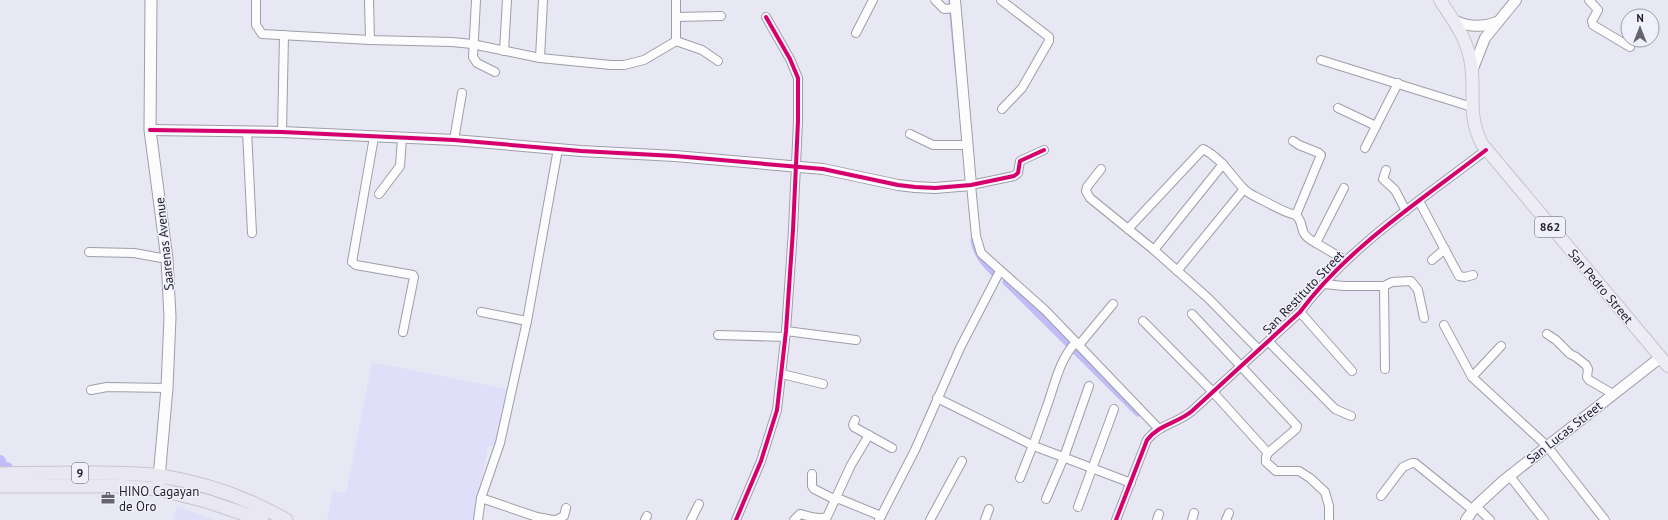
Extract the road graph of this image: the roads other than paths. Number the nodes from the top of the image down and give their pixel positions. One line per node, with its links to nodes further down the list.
1 (151, 0): 38 (main road, Saarenas Avenue)
2 (256, 0): 21 (street)
3 (369, 0): 22 (street)
4 (476, 0): 25 (street)
5 (507, 0): 26 (street)
6 (542, 0): 27 (street)
7 (676, 0): 16 (street)
8 (873, 0): 20 (street)
9 (935, 0): 14 (street)
10 (1001, 0): 36 (street)
11 (1440, 0): 18 (main road, 862)
12 (1516, 0): 19 (street, San Pedro Street)
13 (1589, 0): 24 (street)
14 (952, 7): 46 (street)
15 (720, 16): 16 (street)
16 (676, 17): 23 (street)
17 (766, 18): 52 (street)
18 (1453, 20): 19 (street); 30 (main road, 862)
19 (1497, 22): 30 (street, San Pedro Street)
20 (856, 33)
21 (284, 35): 22 (street); 40 (street)
22 (370, 40): 25 (street)
23 (676, 41): 27 (street); 29 (street)
24 (1620, 41)
25 (472, 44): 26 (street); 31 (street)
26 (504, 51): 27 (street)
27 (540, 58)
28 (1321, 60): 32 (street)
29 (718, 61)
30 (1472, 71): 34 (main road, San Pedro Street / 862)
31 (495, 72)
32 (1398, 83): 34 (street); 37 (street)
33 (462, 93): 44 (street)
34 (1472, 107): 50 (main road, San Pedro Street / 862)
35 (1338, 108): 37 (street)
36 (1002, 109)
37 (1376, 126): 47 (street)
38 (150, 130): 39 (street); 68 (main road, Saarenas Avenue)
39 (247, 131): 40 (street); 63 (street)
40 (282, 132): 42 (street)
41 (910, 134): 46 (street)
42 (374, 137): 43 (street); 84 (street)
43 (402, 138): 44 (street); 58 (street)
44 (454, 140): 48 (street)
45 (1293, 141): 61 (street)
46 (964, 146): 55 (street)
47 (1365, 148)
48 (558, 149): 52 (street); 82 (street)
49 (1044, 150): 55 (street)
50 (1486, 150): 59 (street, San Restituto Street); 93 (main road, San Pedro Street / 862)
51 (1223, 164): 57 (street); 62 (street); 66 (street)
52 (796, 167): 55 (street); 85 (street)
53 (1101, 169): 62 (street)
54 (1386, 170): 60 (street)
55 (971, 185): 71 (street)
56 (1344, 188): 64 (street)
57 (1244, 189): 61 (street); 72 (street)
58 (379, 194)
59 (1419, 201): 60 (street, San Restituto Street); 65 (street)
60 (1406, 211): 69 (street, San Restituto Street)
61 (1296, 215): 64 (street)
62 (1128, 229): 66 (street)
63 (252, 233)
64 (1316, 243): 69 (street)
65 (1445, 249): 70 (street); 73 (street)
66 (1154, 250): 72 (street)
67 (89, 252): 68 (street)
68 (167, 259): 101 (main road, Saarenas Avenue)
69 (1345, 260): 74 (street, San Restituto Street)
70 (1432, 260)
71 (1000, 271): 90 (street); 105 (street)
72 (1177, 271): 92 (street)
73 (1473, 275)
74 (1324, 284): 75 (street); 78 (street, San Restituto Street)
75 (1384, 286): 80 (street); 95 (street)
76 (1113, 304): 90 (street)
77 (482, 312): 82 (street)
78 (1300, 312): 89 (street, San Restituto Street); 96 (street)
79 (1192, 314): 94 (street)
80 (1424, 318)
81 (1143, 320): 103 (street)
82 (527, 321): 127 (street)
83 (1444, 325): 98 (street)
84 (403, 332)
85 (786, 334): 87 (street); 88 (street); 97 (street)
86 (1547, 334): 104 (street)
87 (718, 335)
88 (856, 340)
89 (1270, 342): 92 (street, San Restituto Street); 107 (street)
90 (1075, 345): 109 (street); 111 (street)
91 (1501, 346): 98 (street)
92 (1259, 350): 94 (street, San Restituto Street)
93 (1666, 358): 104 (street, San Lucas Street)
94 (1240, 366): 103 (street, San Restituto Street); 114 (street)
95 (1385, 369)
96 (1352, 371)
97 (782, 374): 99 (street); 142 (street)
98 (1472, 377): 112 (street)
99 (823, 384)
100 (1089, 386): 115 (street)
101 (167, 388): 102 (street); 123 (main road, Saarenas Avenue)
102 (91, 390)
103 (1212, 391): 109 (street, San Restituto Street); 114 (street)
104 (1613, 394): 112 (street, San Lucas Street)
105 (937, 398): 111 (street); 135 (street)
106 (1114, 409): 117 (street)
107 (1351, 416)
108 (855, 420): 110 (street)
109 (1159, 429): 124 (street, San Restituto Street)
110 (869, 435): 113 (street); 128 (street)
111 (1034, 446): 115 (street); 121 (street)
112 (1546, 446): 120 (street, San Lucas Street); 151 (street)
113 (892, 448)
114 (1268, 453): 147 (street)
115 (1064, 457): 117 (street); 129 (street)
116 (962, 461): 144 (street)
117 (1093, 468): 124 (street); 131 (street)
118 (0, 474): 122 (highway, 9)
119 (812, 474): 128 (street)
120 (1510, 475): 133 (street, San Lucas Street); 150 (street)
121 (1020, 478)
122 (17, 479): 123 (highway, 9); 125 (highway, 9)
123 (159, 482): 136 (highway, 9); 137 (highway, 9)
124 (1131, 483): 146 (street, San Restituto Street)
125 (0, 486)
126 (1381, 496): 133 (street)
127 (481, 498): 138 (street); 139 (street)
128 (837, 499): 135 (street); 143 (street)
129 (1046, 499)
130 (699, 504): 141 (street)
131 (1078, 507)
132 (566, 508): 140 (street)
133 (1475, 508): 148 (street, San Lucas Street); 149 (street)
134 (989, 509): 145 (street)
135 (880, 518)
136 (262, 520)
137 (286, 520)
138 (478, 520)
139 (553, 520)
140 (556, 520)
141 (692, 520)
142 (736, 520)
143 (794, 520)
144 (930, 520)
145 (985, 520)
146 (1116, 520)
147 (1329, 520)
148 (1466, 520)
149 (1490, 520)
150 (1544, 520)
151 (1605, 520)

